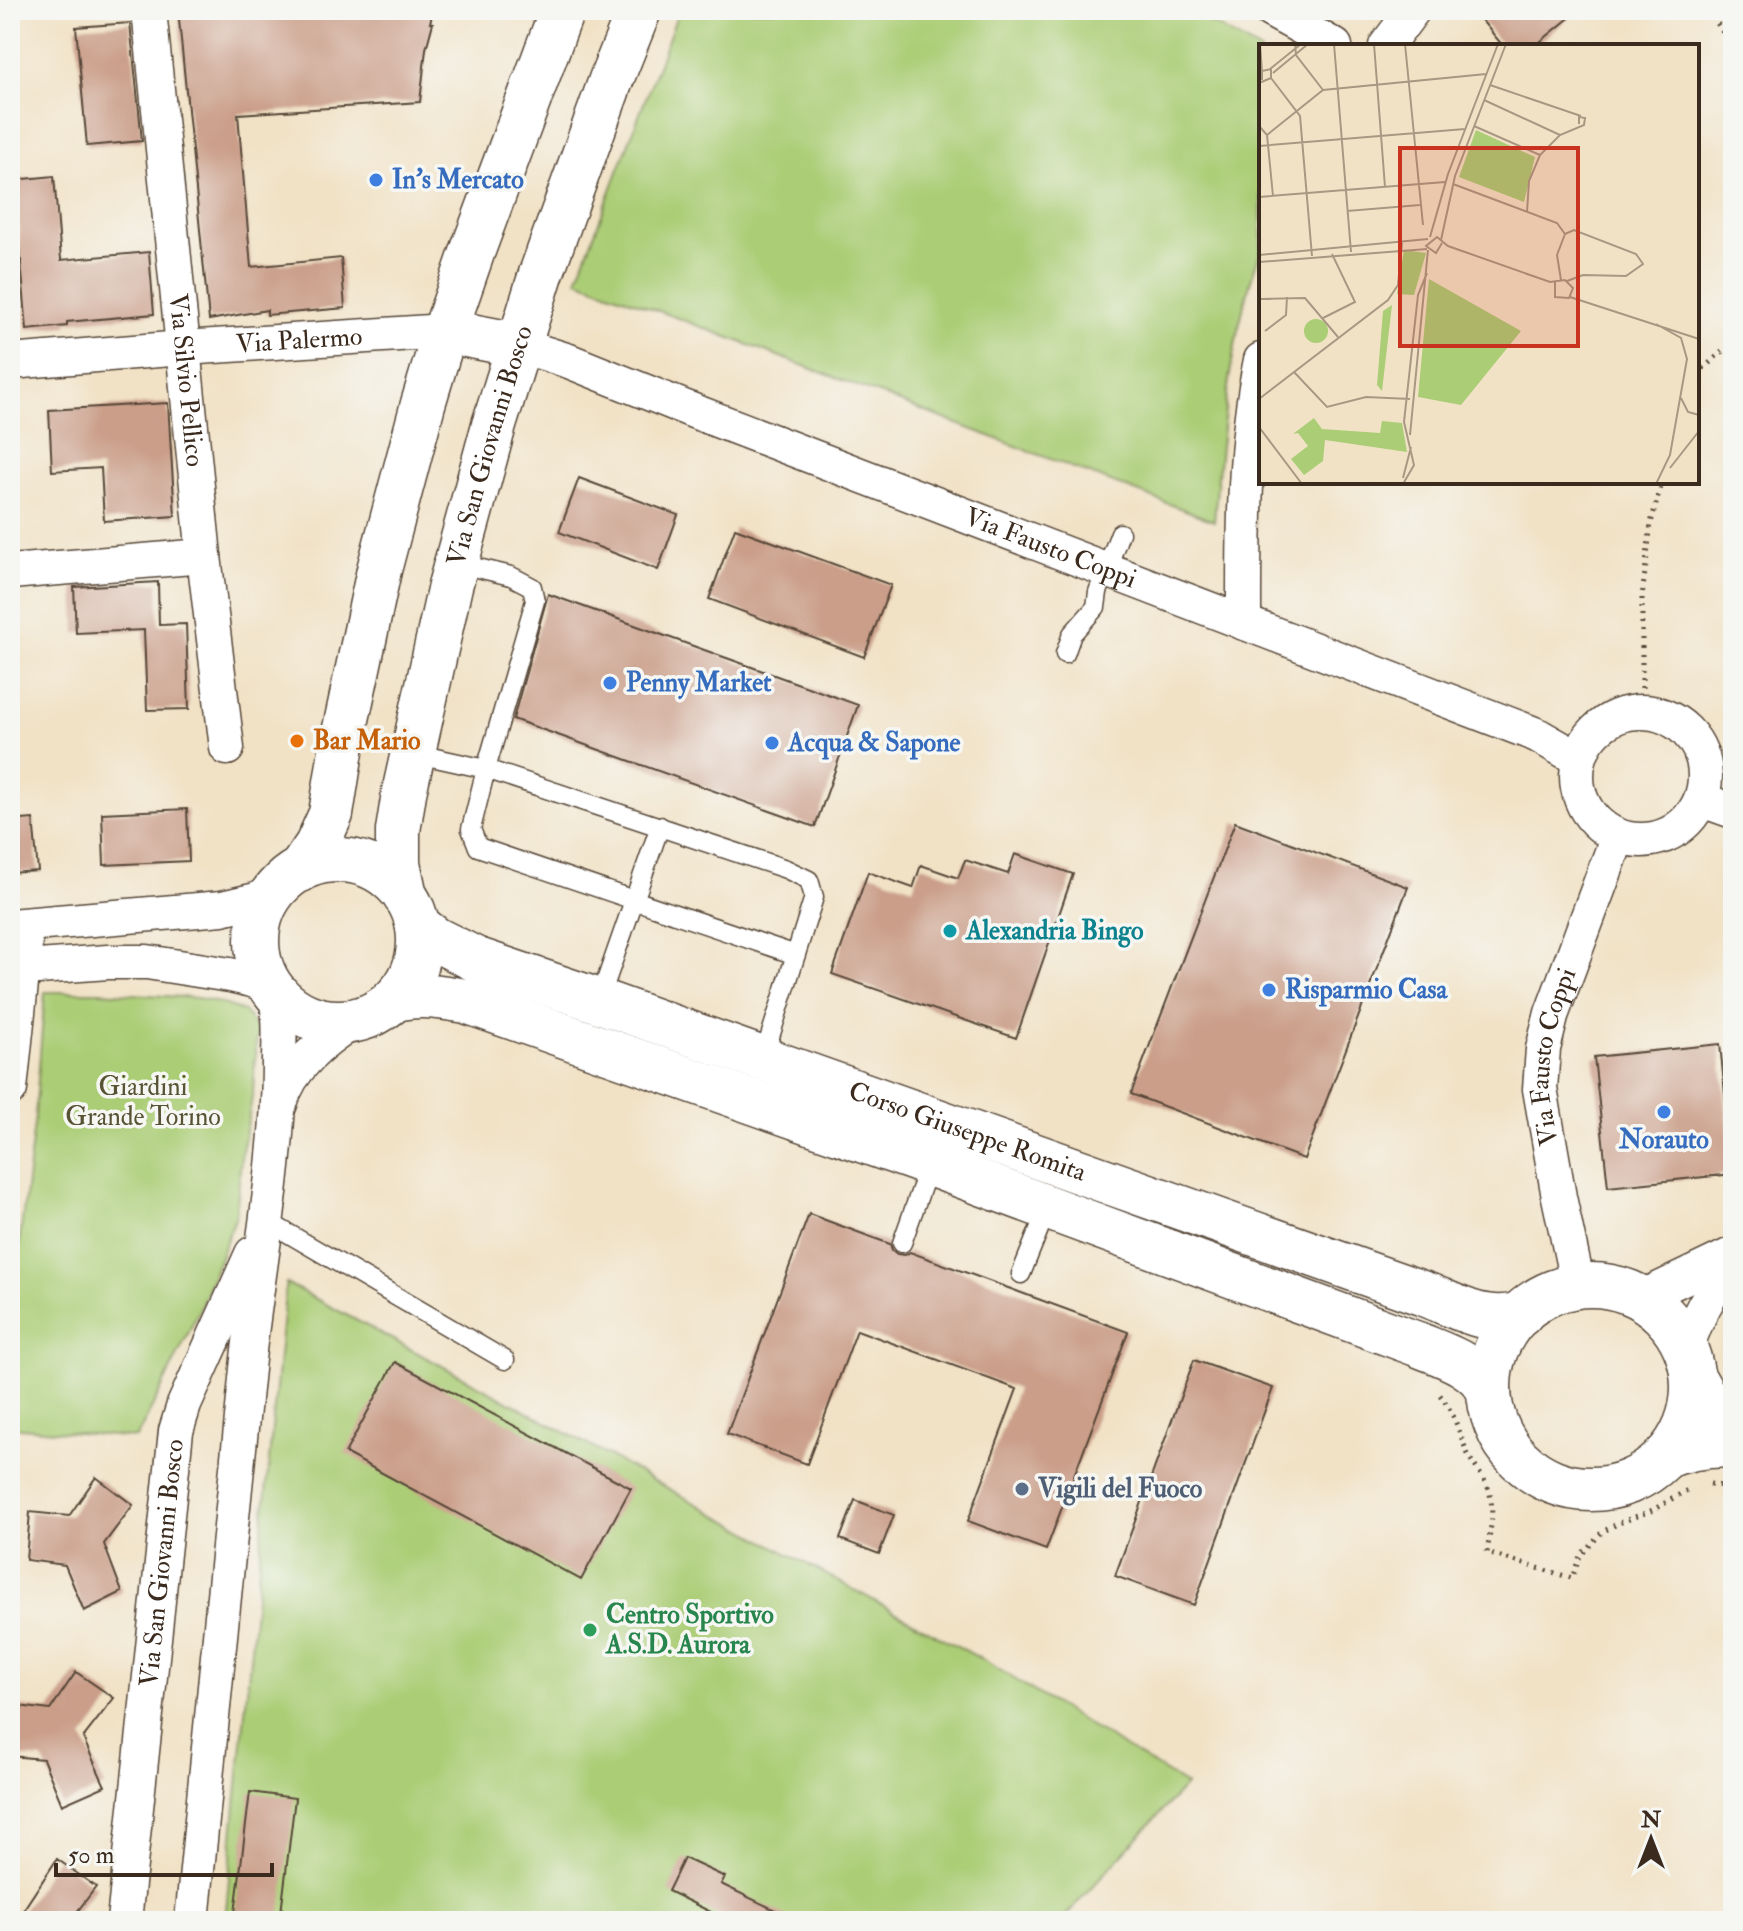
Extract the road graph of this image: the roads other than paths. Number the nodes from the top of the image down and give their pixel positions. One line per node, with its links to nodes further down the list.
1 (149, 10): 10 (street, Via Silvio Pellico)
2 (562, 10): 8 (main road)
3 (639, 10): 9 (main road, Via San Giovanni Bosco)
4 (1270, 10): 6 (street)
5 (1413, 10): 7 (street)
6 (1331, 44)
7 (1388, 44)
8 (445, 331): 9 (main road); 10 (street, Via Palermo); 27 (main road)
9 (518, 345): 15 (main road, Via San Giovanni Bosco); 16 (street, Via Fausto Coppi)
10 (183, 348): 11 (street, Via Palermo); 14 (street, Via Silvio Pellico)
11 (10, 362)
12 (1259, 374): 18 (street)
13 (1120, 533): 16 (lane)
14 (204, 556): 17 (street); 20 (street, Via Silvio Pellico)
15 (457, 563): 21 (main road, Via San Giovanni Bosco); 23 (lane)
16 (1107, 570): 18 (street, Via Fausto Coppi); 19 (lane)
17 (10, 572)
18 (1244, 623): 22 (street, Via Fausto Coppi)
19 (1065, 654)
20 (227, 748)
21 (413, 753): 23 (lane); 29 (main road, Via San Giovanni Bosco)
22 (1579, 759): 24 (street); 26 (street)
23 (486, 769): 25 (lane); 28 (lane)
24 (1717, 805): 26 (street)
25 (660, 826): 28 (lane); 31 (lane)
26 (1618, 836): 47 (street, Via Fausto Coppi)
27 (287, 881): 29 (main road); 30 (street); 33 (main road)
28 (635, 899): 31 (lane); 35 (lane)
29 (412, 911): 34 (main road); 35 (main road, Corso Giuseppe Romita)
30 (18, 926): 32 (street)
31 (796, 955): 37 (lane)
32 (16, 968): 33 (street); 38 (street)
33 (272, 989): 36 (main road); 39 (street)
34 (396, 999): 36 (main road); 40 (main road, Corso Giuseppe Romita)
35 (599, 1001): 37 (main road, Corso Giuseppe Romita)
36 (354, 1021): 39 (street)
37 (763, 1059): 41 (main road, Corso Giuseppe Romita)
38 (10, 1089)
39 (277, 1117): 42 (street, Via San Giovanni Bosco)
40 (930, 1164): 41 (main road, Corso Giuseppe Romita); 43 (lane)
41 (1056, 1187): 46 (lane); 49 (main road, Corso Giuseppe Romita); 52 (main road, Corso Giuseppe Romita)
42 (267, 1221): 50 (lane); 56 (street, Via San Giovanni Bosco); 57 (street, Via San Giovanni Bosco)
43 (902, 1243)
44 (1733, 1254): 48 (street)
45 (1733, 1268): 51 (street)
46 (1021, 1274)
47 (1578, 1286): 48 (main road); 49 (main road)
48 (1641, 1298): 51 (main road)
49 (1521, 1314): 52 (main road)
50 (505, 1360)
51 (1690, 1363): 53 (main road); 55 (main road)
52 (1489, 1391): 55 (main road)
53 (1733, 1428)
54 (1733, 1446): 55 (main road)
55 (1666, 1456)
56 (124, 1921)
57 (192, 1921)

